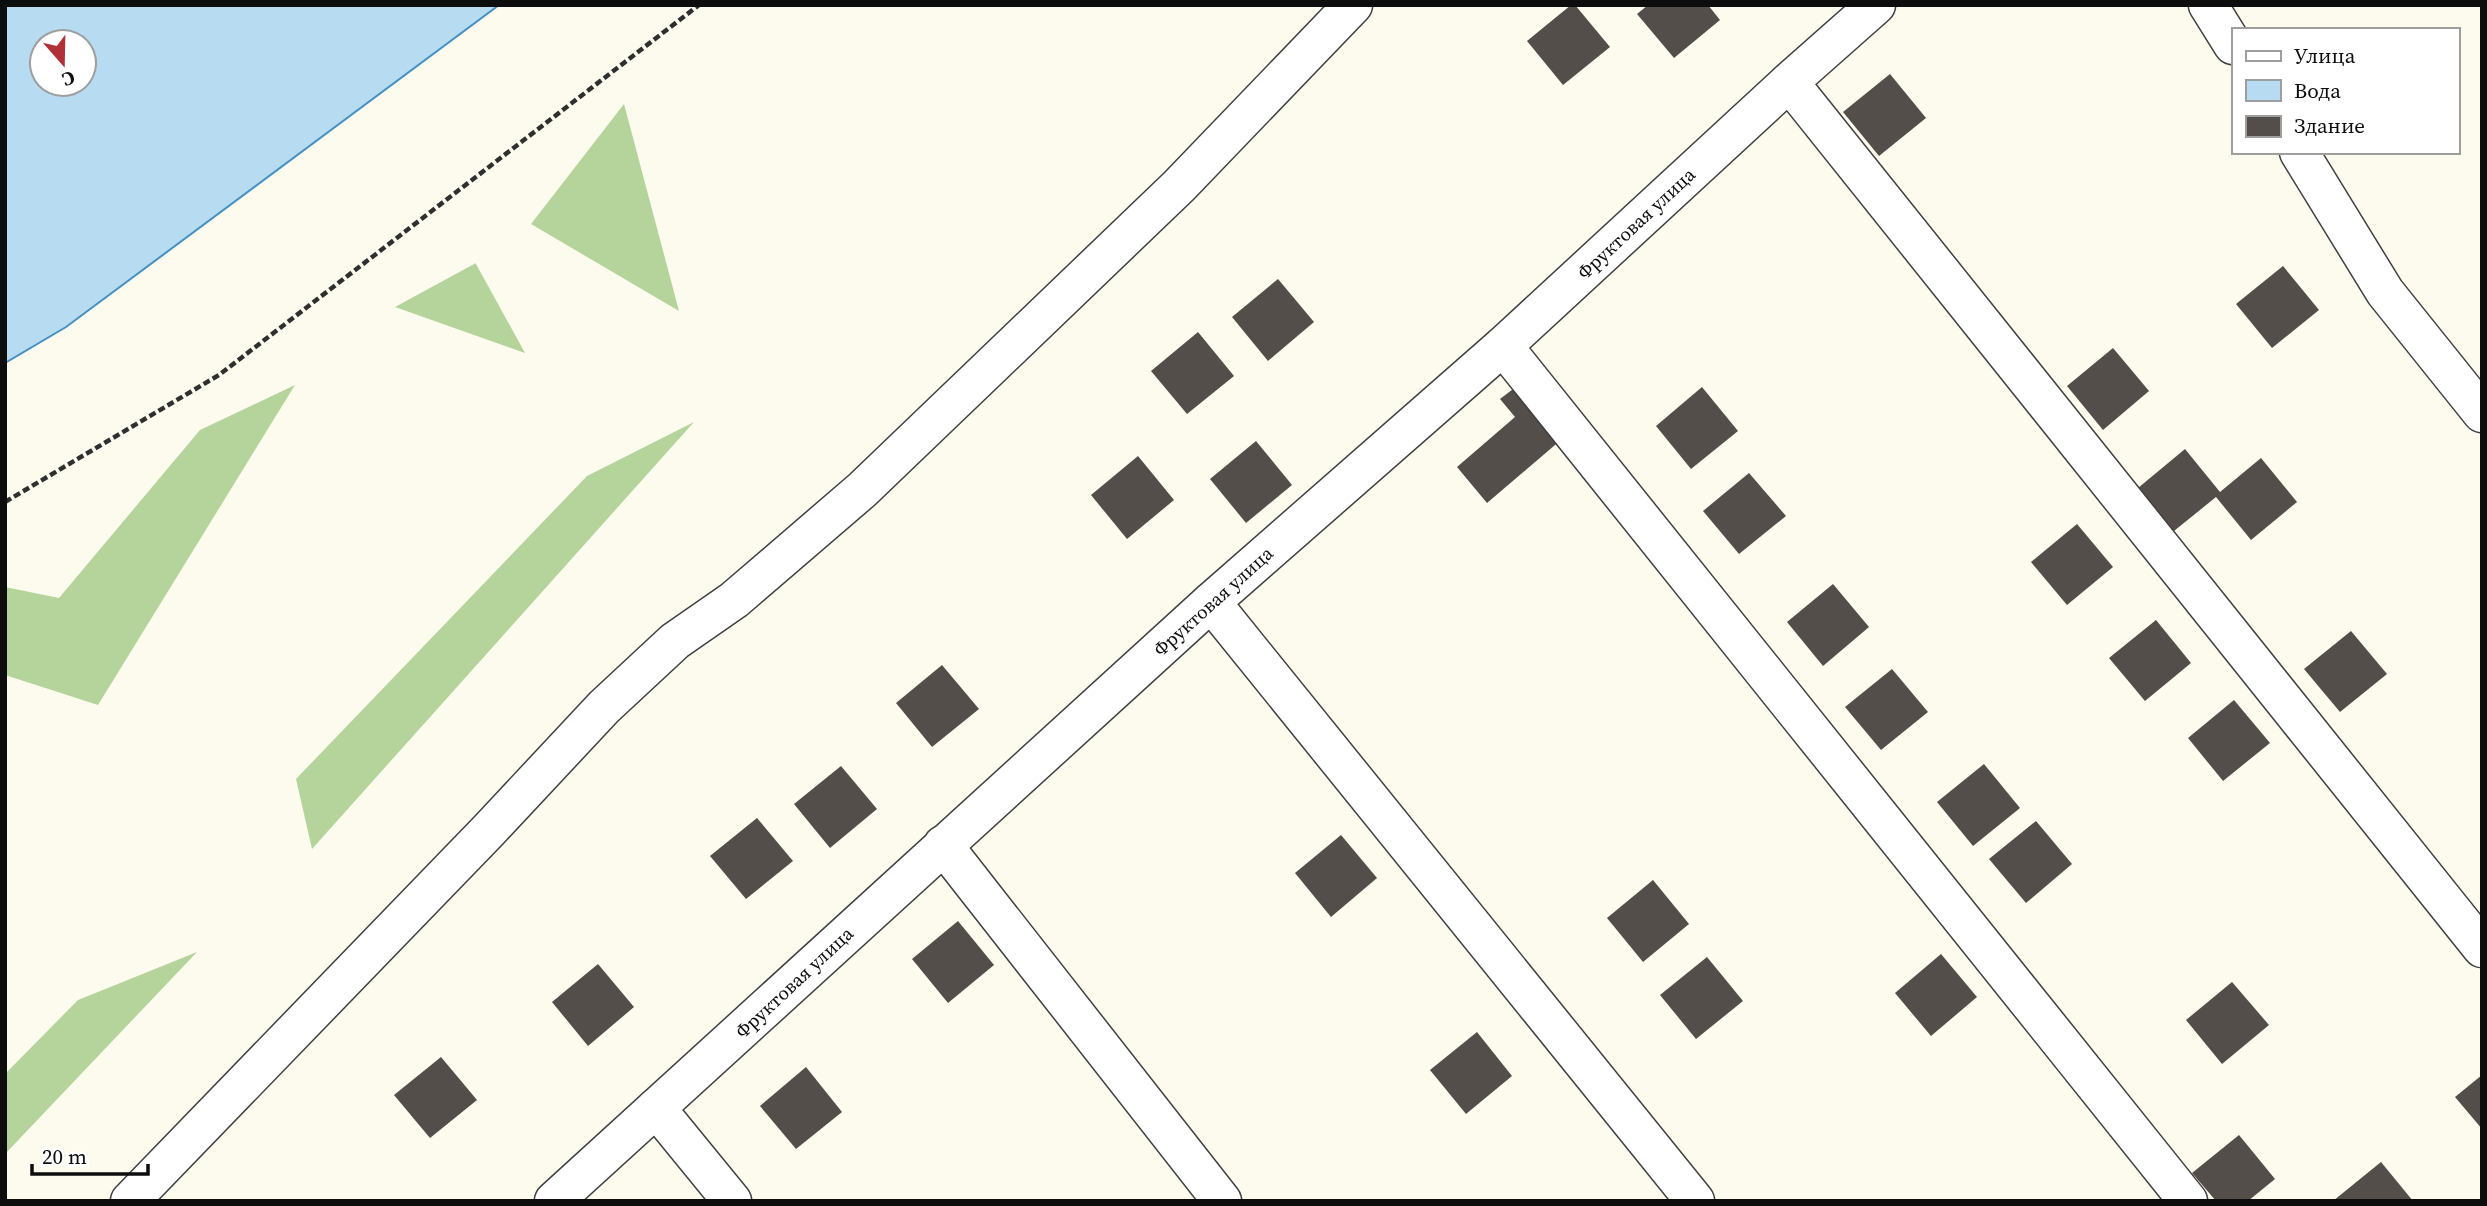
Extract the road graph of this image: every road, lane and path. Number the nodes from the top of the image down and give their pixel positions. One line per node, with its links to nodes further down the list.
1 (699, 5): 10 (path)
2 (1353, 5): 15 (street)
3 (1876, 5): 6 (street, Фруктовая улица)
4 (2208, 5): 5 (street)
5 (2232, 44)
6 (1789, 82): 8 (street, Фруктовая улица); 13 (street)
7 (2300, 154): 9 (street)
8 (1503, 346): 11 (street, Фруктовая улица); 20 (street)
9 (2482, 413)
10 (5, 502)
11 (1211, 602): 12 (street, Фруктовая улица); 19 (street)
12 (943, 845): 14 (street, Фруктовая улица); 18 (street)
13 (2482, 948)
14 (656, 1108): 16 (street, Фруктовая улица); 17 (street)
15 (130, 1201)
16 (554, 1201)
17 (732, 1201)
18 (1222, 1201)
19 (1695, 1201)
20 (2188, 1201)

